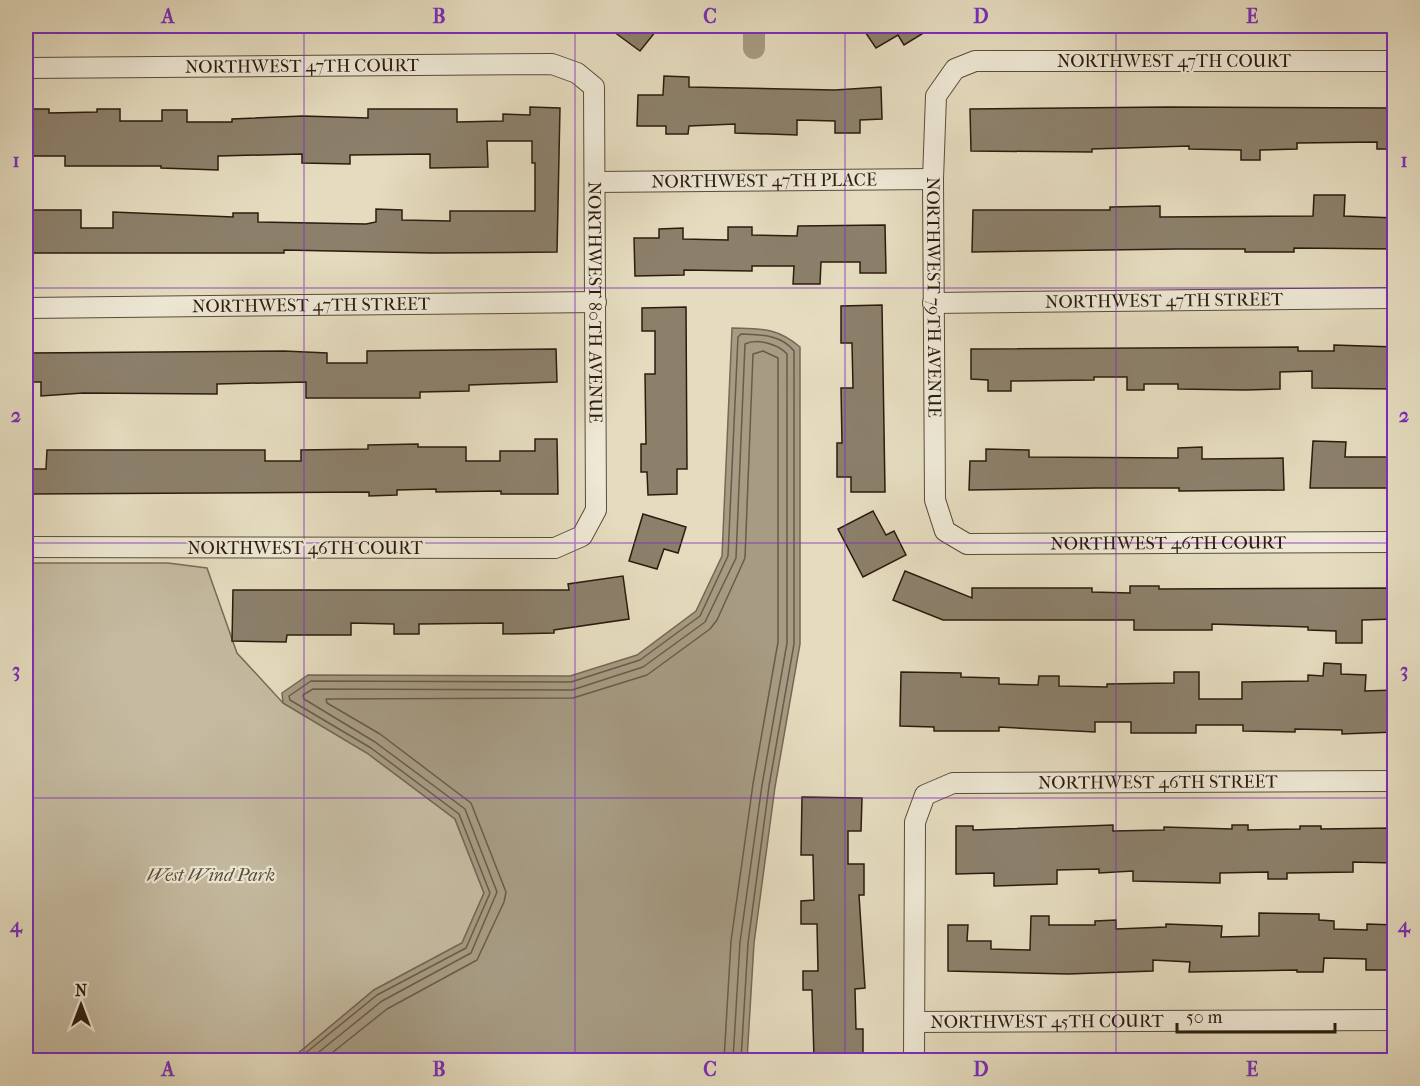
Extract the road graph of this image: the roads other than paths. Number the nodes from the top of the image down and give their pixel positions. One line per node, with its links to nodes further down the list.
1 (1395, 61): 3 (street, NORTHWEST 47TH COURT)
2 (26, 68): 4 (street, NORTHWEST 47TH COURT)
3 (955, 69): 5 (street, NORTHWEST 79TH AVENUE)
4 (577, 74): 6 (street, NORTHWEST 80TH AVENUE)
5 (933, 179): 6 (street, NORTHWEST 47TH PLACE); 9 (street, NORTHWEST 79TH AVENUE)
6 (596, 182): 8 (street, NORTHWEST 80TH AVENUE)
7 (1395, 298): 9 (street, NORTHWEST 47TH STREET)
8 (596, 302): 10 (street, NORTHWEST 47TH STREET); 12 (street, NORTHWEST 80TH AVENUE)
9 (933, 303): 11 (street, NORTHWEST 79TH AVENUE)
10 (26, 308)
11 (945, 531): 13 (street, NORTHWEST 46TH COURT)
12 (582, 536): 14 (street, NORTHWEST 46TH COURT)
13 (1395, 542)
14 (26, 548)
15 (1395, 781): 17 (street, NORTHWEST 46TH STREET)
16 (1395, 1020): 17 (street, NORTHWEST 45TH COURT)
17 (915, 1022): 18 (street)
18 (914, 1060)

